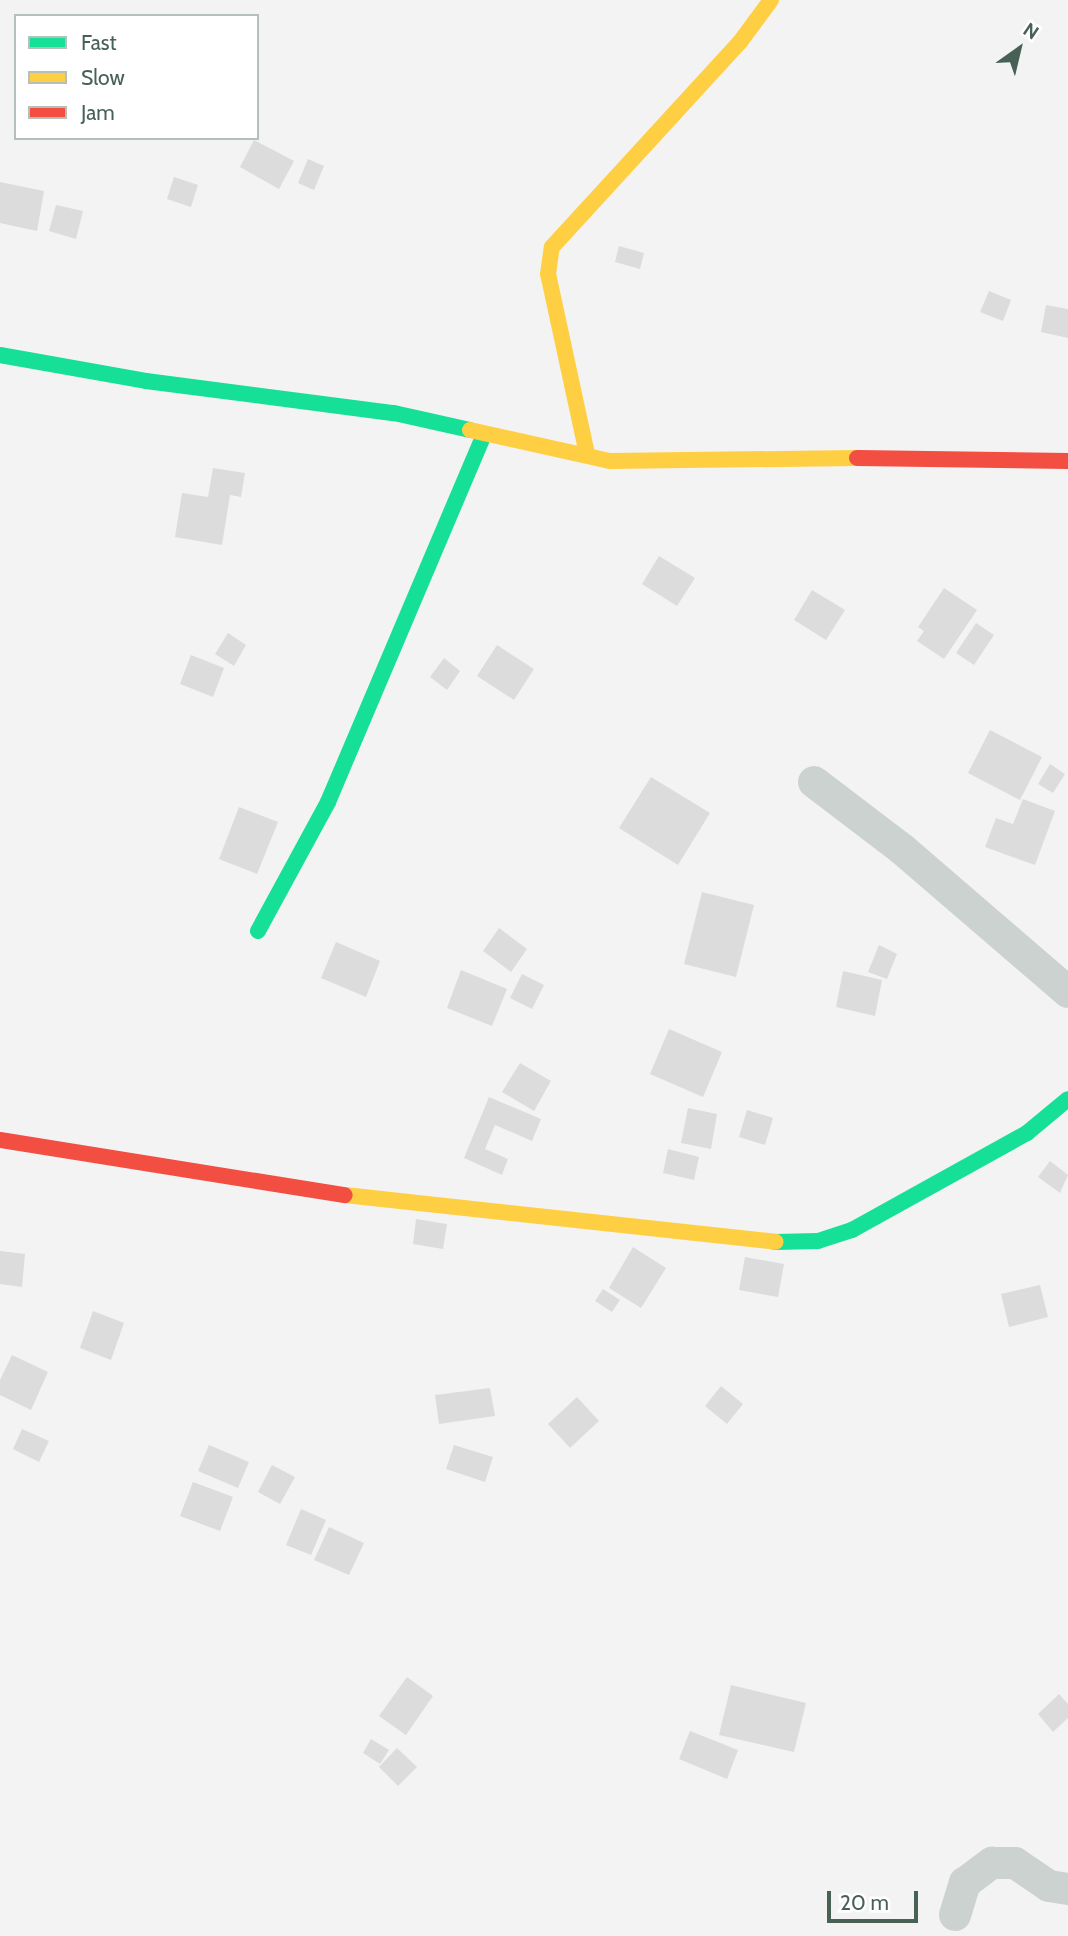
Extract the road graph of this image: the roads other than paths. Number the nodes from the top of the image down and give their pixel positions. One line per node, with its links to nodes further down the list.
1 (771, 0): 4 (street)
2 (0, 355): 3 (street)
3 (483, 436): 4 (street); 7 (street)
4 (587, 454): 5 (street)
5 (1068, 460)
6 (814, 782): 8 (street)
7 (258, 931)
8 (1068, 992)
9 (1068, 1099): 10 (street)
10 (0, 1140)
11 (1068, 1889): 12 (street)
12 (955, 1914)

